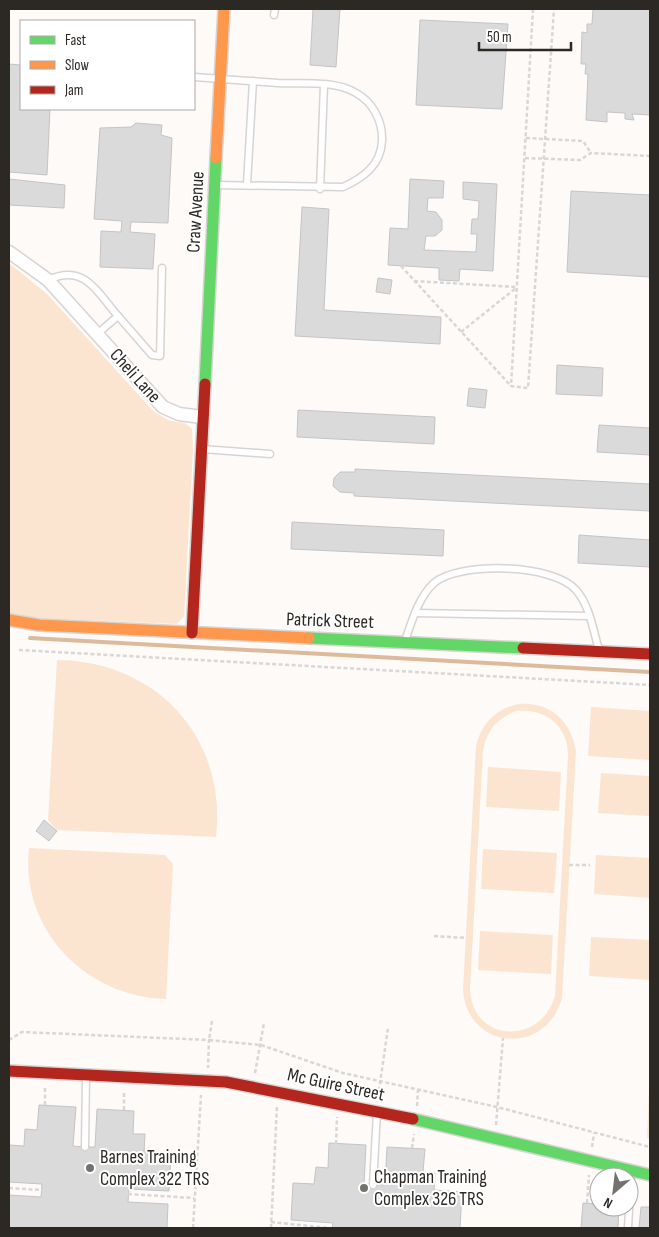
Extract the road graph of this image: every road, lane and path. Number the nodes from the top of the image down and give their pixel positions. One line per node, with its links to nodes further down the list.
1 (224, 9): 5 (street, Craw Avenue)
2 (533, 9): 8 (path)
3 (554, 9): 9 (path)
4 (195, 77): 5 (lane)
5 (220, 79): 6 (lane); 15 (street, Craw Avenue)
6 (253, 81): 7 (lane); 14 (lane)
7 (324, 85): 16 (lane); 16 (lane)
8 (526, 138): 9 (path); 12 (path)
9 (545, 140): 10 (path); 13 (path)
10 (591, 153): 11 (path); 13 (path)
11 (650, 156)
12 (525, 158): 13 (path); 22 (path)
13 (543, 160): 26 (path)
14 (247, 184): 15 (lane); 16 (lane)
15 (214, 185): 27 (street, Craw Avenue)
16 (320, 189)
17 (9, 252): 20 (street, Cheli Lane)
18 (400, 266): 21 (path)
19 (162, 268): 23 (lane)
20 (48, 280): 23 (lane); 25 (street, Cheli Lane)
21 (414, 281): 22 (path); 24 (path)
22 (517, 287): 24 (path); 26 (path)
23 (118, 316): 25 (lane)
24 (461, 332): 26 (path)
25 (97, 334): 27 (street, Cheli Lane)
26 (511, 386)
27 (202, 417): 28 (street)
28 (200, 449): 29 (lane); 33 (street)
29 (270, 454)
30 (415, 613): 31 (lane); 31 (lane); 34 (lane)
31 (589, 616): 36 (lane)
32 (9, 620): 33 (street, Patrick Street)
33 (192, 633): 34 (street, Patrick Street)
34 (405, 641): 36 (street, Patrick Street)
35 (19, 650): 38 (path)
36 (600, 651): 37 (street, Patrick Street)
37 (650, 654)
38 (650, 685)
39 (569, 864): 40 (path)
40 (590, 865)
41 (434, 936): 42 (path)
42 (466, 938)
43 (212, 1021): 48 (path)
44 (264, 1023): 49 (path)
45 (388, 1028): 52 (path)
46 (503, 1038): 57 (path)
47 (9, 1040): 48 (path)
48 (209, 1040): 49 (path); 53 (path)
49 (261, 1045): 52 (path); 54 (path)
50 (9, 1071): 51 (street, Mc Guire Street)
51 (86, 1075): 53 (street, Mc Guire Street); 61 (lane)
52 (380, 1081): 57 (path); 59 (path)
53 (207, 1082): 54 (street, Mc Guire Street); 68 (path)
54 (252, 1086): 59 (street, Mc Guire Street)
55 (124, 1087): 58 (path)
56 (277, 1102): 69 (path)
57 (497, 1107): 60 (path); 62 (path)
58 (124, 1110)
59 (377, 1111): 60 (street, Mc Guire Street); 64 (lane)
60 (495, 1138): 63 (street, Mc Guire Street)
61 (85, 1147)
62 (650, 1147)
63 (618, 1167)
64 (373, 1184)
65 (9, 1188): 66 (path)
66 (42, 1190)
67 (128, 1194): 68 (path)
68 (194, 1198): 70 (path)
69 (271, 1222): 71 (path); 72 (path)
70 (193, 1228)
71 (271, 1228)
72 (329, 1228)

